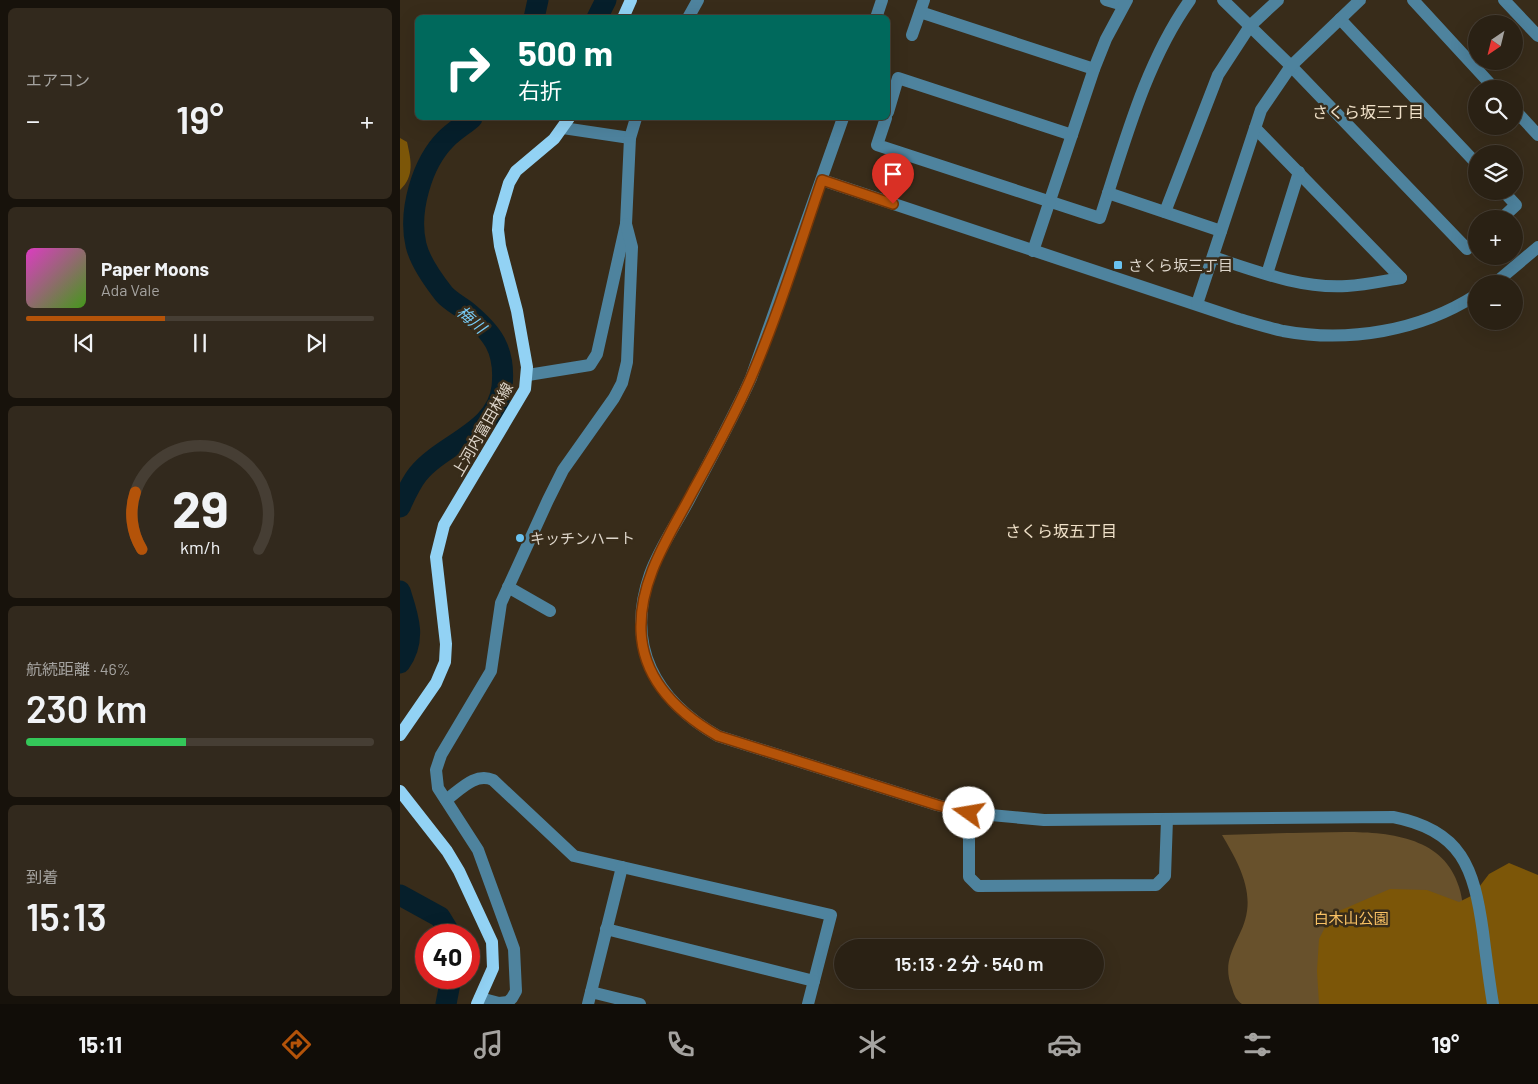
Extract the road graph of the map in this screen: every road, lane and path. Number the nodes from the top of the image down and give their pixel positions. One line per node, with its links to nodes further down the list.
1 (631, 0): 13 (main road)
2 (698, 0): 14 (street)
3 (882, 0): 15 (street)
4 (1106, 0): 11 (street)
5 (1190, 0): 36 (street)
6 (1222, 0): 17 (street)
7 (1278, 0): 17 (street)
8 (1360, 0): 16 (street)
9 (1412, 0): 22 (street)
10 (1504, 0): 19 (street)
11 (1125, 3): 21 (street)
12 (922, 6): 18 (street); 21 (street)
13 (624, 15)
14 (690, 15)
15 (877, 15)
16 (1340, 19): 20 (street); 33 (street)
17 (1250, 26): 20 (street); 40 (street)
18 (912, 35)
19 (1538, 36)
20 (1291, 66): 29 (street); 44 (street)
21 (1094, 69): 31 (street)
22 (1487, 80)
23 (890, 105): 31 (street)
24 (1523, 119): 30 (street)
25 (635, 120): 32 (street)
26 (842, 120): 35 (street)
27 (885, 120): 38 (street)
28 (566, 123): 32 (street); 51 (main road, 上河内富田林線)
29 (1255, 128): 34 (street); 42 (street)
30 (1538, 135)
31 (1072, 136): 38 (street)
32 (630, 138): 41 (street)
33 (1468, 155)
34 (1299, 172): 47 (street); 47 (street)
35 (822, 180): 45 (street); 57 (street)
36 (1108, 193): 38 (street); 40 (street)
37 (1511, 200): 39 (street)
38 (1050, 201): 45 (street)
39 (1511, 210)
40 (1165, 212): 42 (street)
41 (626, 224): 51 (street); 52 (street)
42 (1221, 231): 46 (street)
43 (1538, 247): 48 (street)
44 (1468, 248)
45 (1033, 251): 50 (street)
46 (1213, 257): 47 (street); 50 (street)
47 (1267, 274)
48 (1505, 275)
49 (1468, 299): 50 (street)
50 (1197, 304)
51 (528, 375): 54 (main road, 上河内富田林線)
52 (508, 587): 53 (street); 56 (street)
53 (550, 611)
54 (400, 735)
55 (400, 791): 63 (main road)
56 (446, 800): 59 (street); 63 (street)
57 (969, 813): 58 (street); 58 (street)
58 (1167, 819): 66 (street)
59 (622, 867): 60 (street); 61 (street)
60 (606, 929): 61 (street); 62 (street)
61 (814, 981): 65 (street)
62 (590, 998): 64 (street)
63 (478, 1001)
64 (640, 1004)
65 (808, 1004)
66 (1493, 1004)

